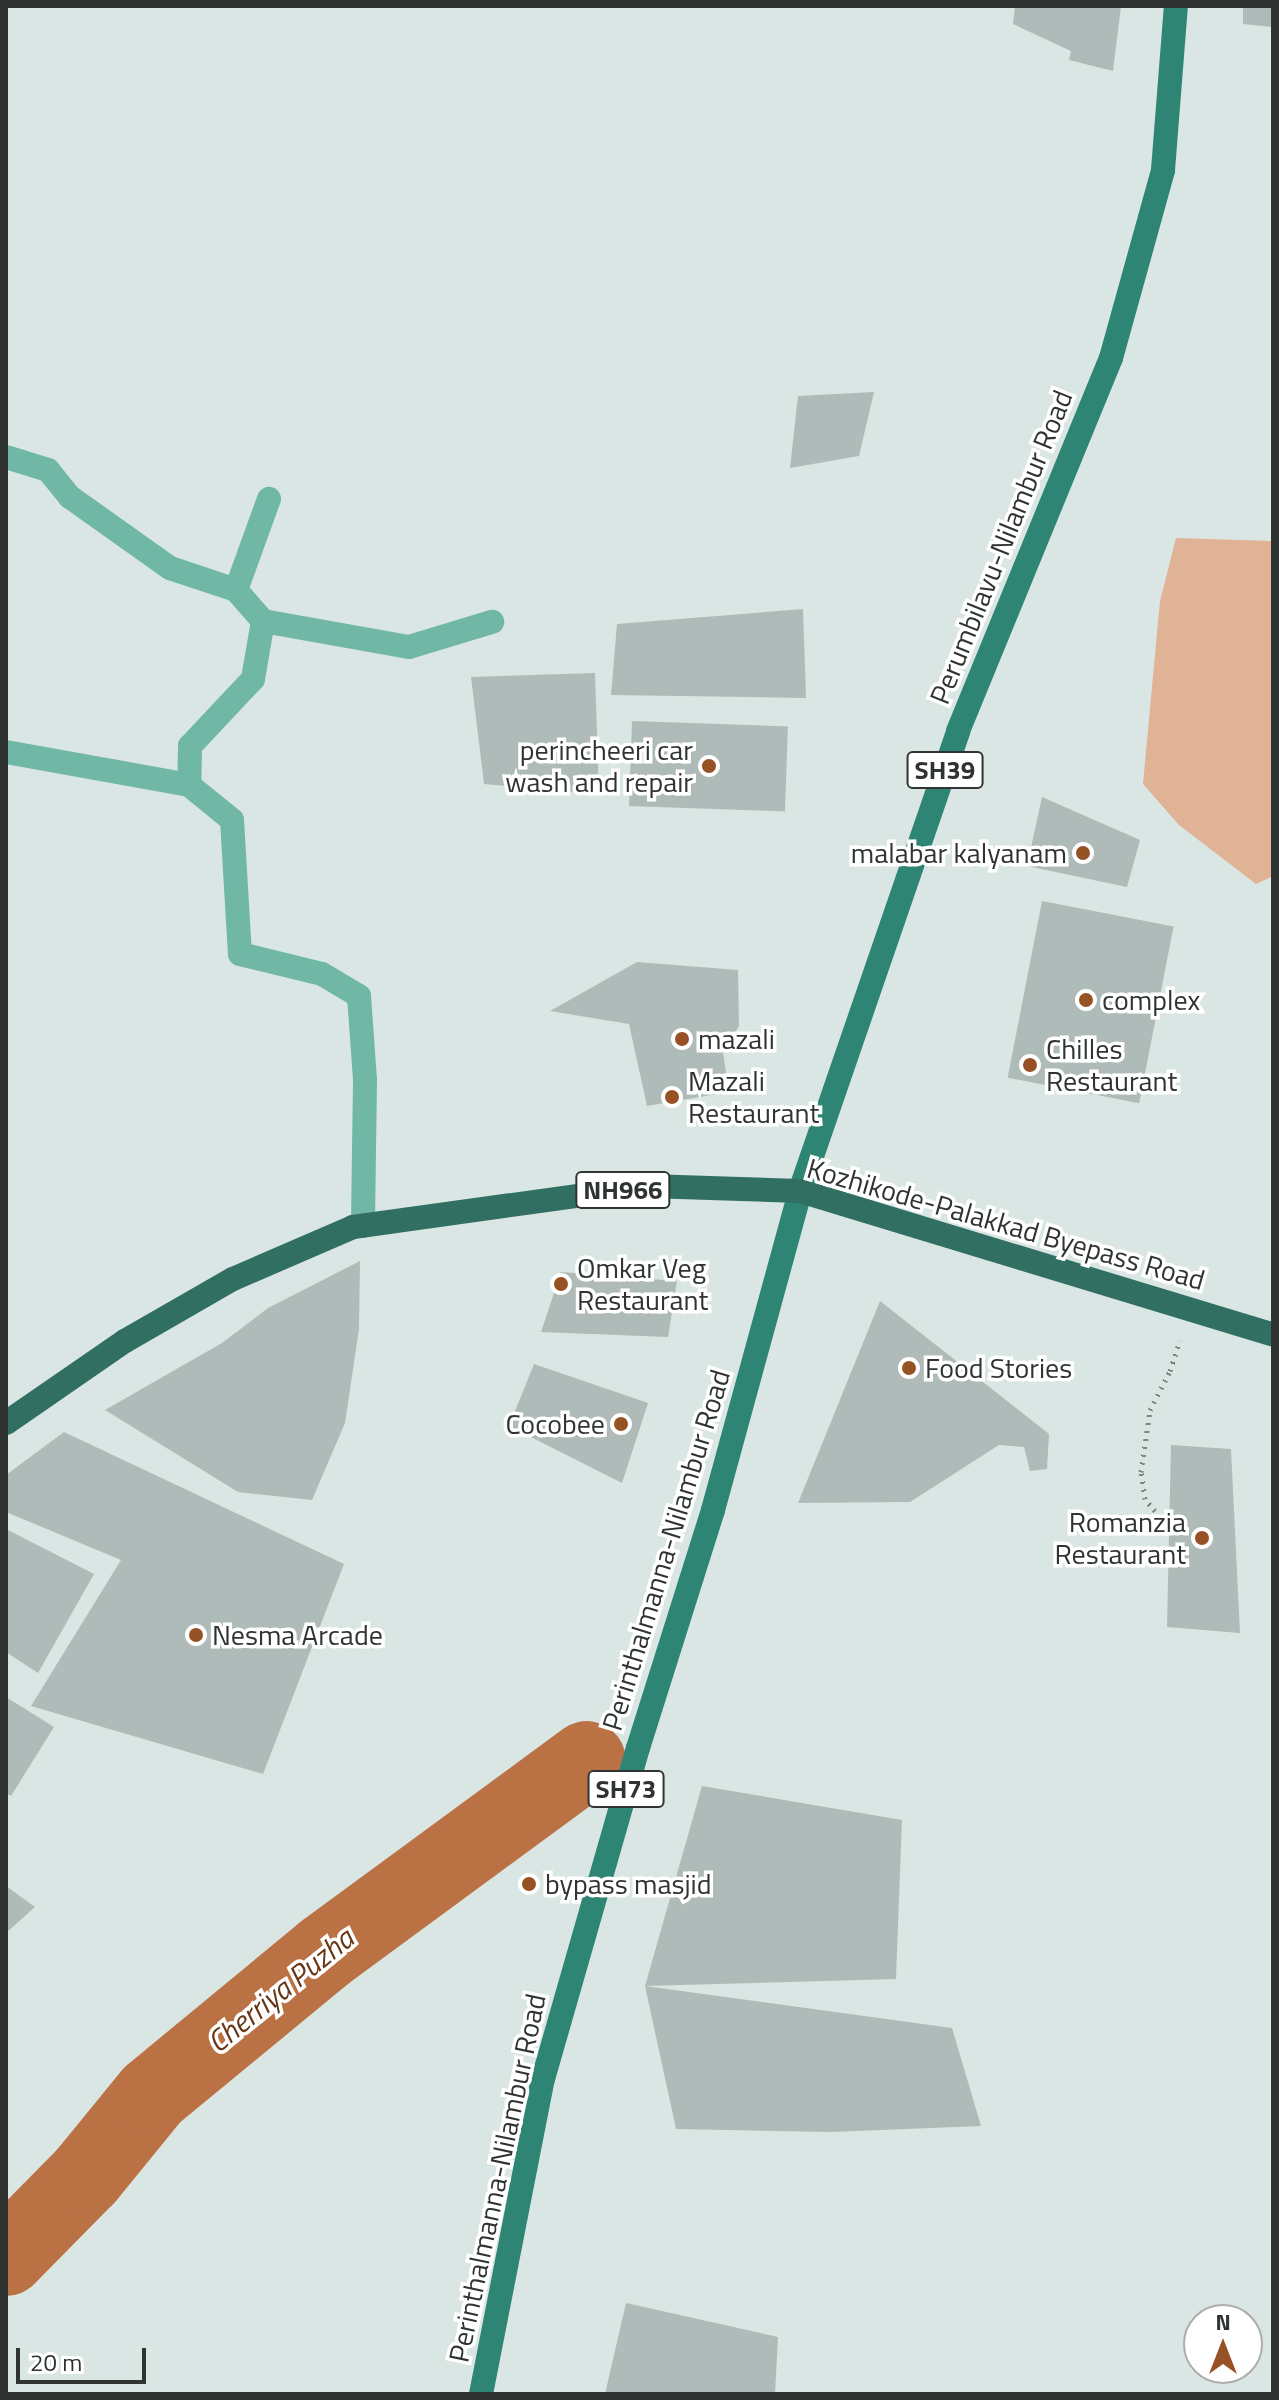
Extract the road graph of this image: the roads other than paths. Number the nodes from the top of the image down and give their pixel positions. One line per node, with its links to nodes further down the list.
1 (1176, 6): 9 (main road, Perumbilavu-Nilambur Road / SH39)
2 (6, 457): 4 (street)
3 (269, 499): 4 (street)
4 (236, 590): 5 (street)
5 (263, 621): 6 (street); 8 (street)
6 (492, 622)
7 (6, 752): 8 (street)
8 (189, 785): 10 (street)
9 (800, 1191): 10 (highway, Kozhikode-Palakkad Byepass Road / NH966); 11 (highway, Kozhikode-Palakkad Byepass Road / NH966); 13 (main road, Perinthalmanna-Nilambur Road / SH73)
10 (363, 1226): 12 (highway, Kozhikode-Palakkad Byepass Road / NH966)
11 (1273, 1335)
12 (6, 1423)
13 (481, 2394)

